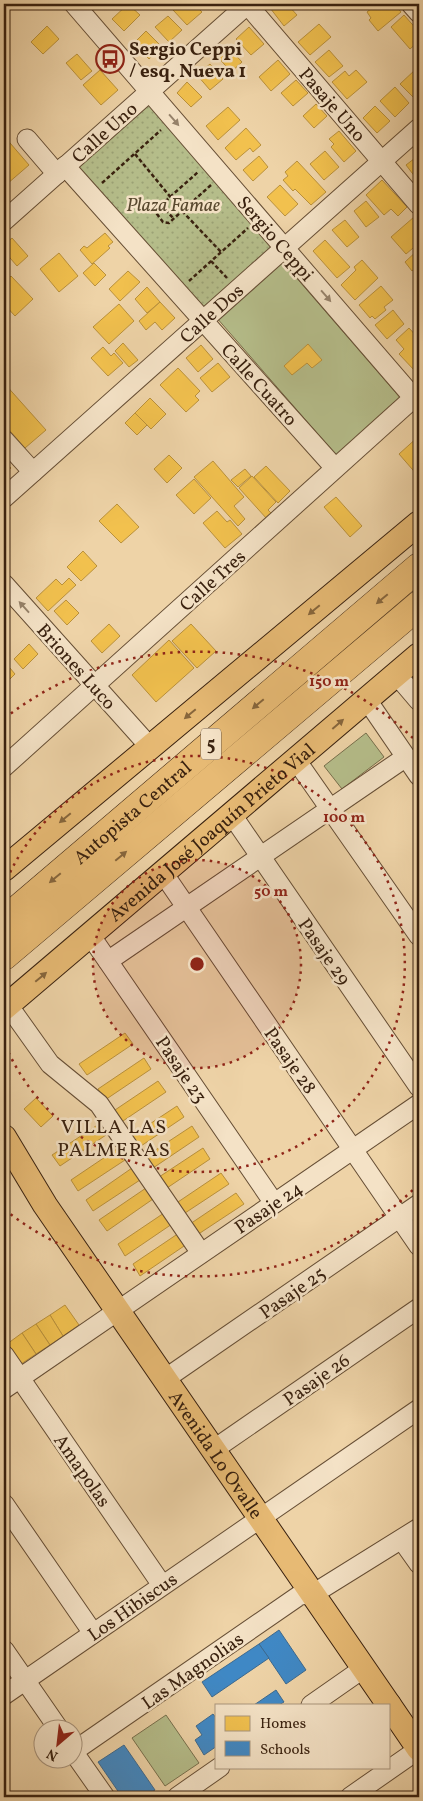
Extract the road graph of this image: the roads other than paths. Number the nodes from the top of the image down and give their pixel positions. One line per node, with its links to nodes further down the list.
1 (74, 4): 5 (street, Sergio Ceppi)
2 (247, 4): 5 (street, Calle Uno); 8 (street, Pasaje Uno)
3 (411, 4): 4 (street)
4 (419, 13)
5 (150, 91): 9 (street, Calle Uno); 12 (street, Sergio Ceppi, one-way to 12)
6 (419, 128): 8 (street, Calle Dos)
7 (27, 140): 9 (street, Calle Cuatro)
8 (382, 161): 10 (street, Pasaje Uno); 12 (street, Calle Dos)
9 (61, 170): 11 (street, Calle Uno); 13 (street, Calle Cuatro)
10 (419, 205)
11 (4, 221)
12 (285, 248): 13 (street, Calle Dos); 14 (street, Sergio Ceppi, one-way to 14)
13 (203, 320): 16 (street, Calle Cuatro); 17 (street, Calle Dos)
14 (417, 398): 16 (street, Calle Tres)
15 (4, 440): 17 (street)
16 (336, 468): 25 (street, Calle Tres)
17 (33, 472): 18 (street, Calle Dos)
18 (4, 498)
19 (419, 523): 28 (main road, one-way to 28)
20 (419, 567): 39 (highway, Autopista Central / 5, one-way to 39)
21 (4, 584): 25 (street, Briones Luco, one-way to 21)
22 (419, 605): 42 (highway, Autopista Central / 5, one-way to 22)
23 (419, 655): 24 (main road, Avenida José Joaquín Prieto Vial)
24 (396, 674): 26 (main road, Avenida José Joaquín Prieto Vial); 27 (street)
25 (94, 686): 28 (street, Briones Luco); 31 (street, Calle Tres)
26 (367, 700): 29 (street); 30 (main road, Avenida José Joaquín Prieto Vial, one-way to 26)
27 (419, 701)
28 (150, 747): 36 (main road, one-way to 36)
29 (406, 756): 32 (street); 33 (street, Avenida José Joaquín Prieto Vial)
30 (296, 760): 33 (street); 34 (main road, Avenida José Joaquín Prieto Vial)
31 (4, 767)
32 (419, 776)
33 (330, 808): 35 (street, Avenida José Joaquín Prieto Vial); 41 (street)
34 (232, 815): 35 (street, Pasaje 29); 37 (main road, Avenida José Joaquín Prieto Vial)
35 (260, 856): 38 (street, Avenida José Joaquín Prieto Vial); 45 (street, Pasaje 29)
36 (4, 869)
37 (163, 873): 38 (street, Pasaje 28); 40 (main road, Avenida José Joaquín Prieto Vial)
38 (186, 907): 43 (street, Avenida José Joaquín Prieto Vial); 48 (street, Pasaje 28)
39 (4, 922)
40 (90, 935): 43 (street, Pasaje 23); 44 (main road, Avenida José Joaquín Prieto Vial, one-way to 40)
41 (419, 936)
42 (4, 956)
43 (108, 961): 50 (street, Pasaje 23)
44 (6, 1007): 55 (street)
45 (419, 1087)
46 (419, 1104): 48 (street, Pasaje 24)
47 (4, 1138): 52 (main road, Avenida Lo Ovalle)
48 (353, 1149): 50 (street, Pasaje 24); 53 (street, Pasaje 28)
49 (4, 1160): 52 (main road, Avenida Lo Ovalle)
50 (274, 1203): 55 (street, Pasaje 24)
51 (419, 1204): 53 (street, Pasaje 25)
52 (44, 1205): 57 (main road, Avenida Lo Ovalle)
53 (400, 1217): 54 (street, Pasaje 28); 60 (street, Pasaje 25)
54 (419, 1246)
55 (201, 1253): 57 (street, Pasaje 24)
56 (419, 1308): 63 (street, Pasaje 26)
57 (117, 1311): 59 (street, Pasaje 24); 60 (main road, Avenida Lo Ovalle)
58 (4, 1355): 59 (street, Amapolas)
59 (20, 1379): 61 (street, Pasaje 24); 69 (street, Amapolas)
60 (164, 1379): 63 (main road, Avenida Lo Ovalle)
61 (4, 1389)
62 (419, 1409): 65 (street, Los Hibiscus)
63 (213, 1450): 65 (main road, Avenida Lo Ovalle)
64 (4, 1504): 71 (street)
65 (260, 1518): 69 (street, Los Hibiscus); 70 (main road, Avenida Lo Ovalle)
66 (419, 1528): 67 (street, Las Magnolias)
67 (402, 1540): 68 (street); 70 (street, Las Magnolias)
68 (419, 1564)
69 (162, 1585): 71 (street, Los Hibiscus)
70 (313, 1594): 73 (main road, Avenida Lo Ovalle); 80 (street, Las Magnolias)
71 (93, 1633): 74 (street, Los Hibiscus)
72 (4, 1650): 74 (street)
73 (364, 1668): 76 (street); 77 (main road, Avenida Lo Ovalle)
74 (25, 1680): 75 (street, Los Hibiscus); 79 (street)
75 (4, 1695)
76 (312, 1704)
77 (388, 1704)
78 (390, 1706): 81 (main road, Avenida Lo Ovalle)
79 (51, 1718)
80 (82, 1744)
81 (419, 1749): 86 (street)
82 (82, 1763): 84 (street)
83 (219, 1768): 85 (street)
84 (105, 1797)
85 (177, 1797)
86 (350, 1797)

